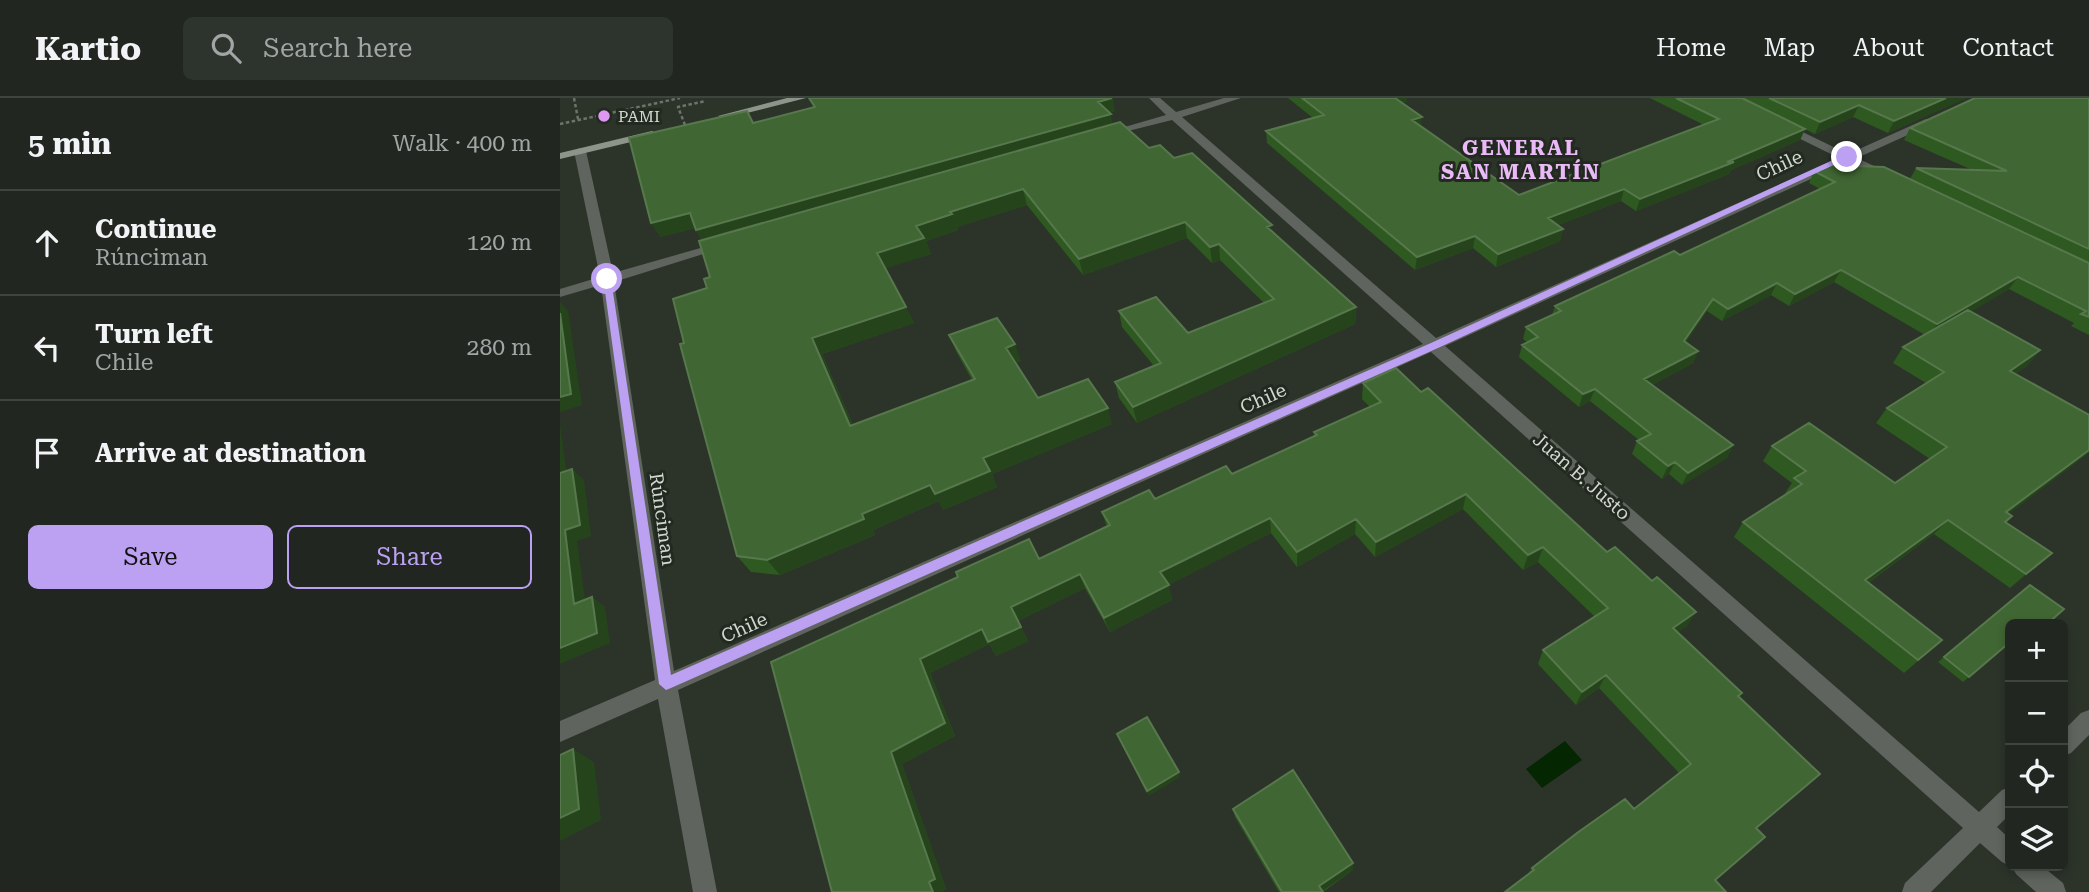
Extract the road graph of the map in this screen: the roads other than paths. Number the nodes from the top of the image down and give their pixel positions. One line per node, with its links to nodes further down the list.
1 (801, 98): 7 (main road)
2 (1154, 98): 5 (street, Juan B. Justo)
3 (1236, 98): 5 (street)
4 (1944, 114): 12 (street, Chile)
5 (1175, 116): 9 (street); 17 (street, Juan B. Justo)
6 (1762, 116): 12 (street)
7 (685, 125)
8 (659, 132): 10 (main road)
9 (1096, 139)
10 (580, 151): 11 (main road); 15 (street, Rúnciman)
11 (560, 156)
12 (1847, 157): 13 (street); 17 (street, Chile)
13 (1895, 180)
14 (739, 241): 15 (street)
15 (607, 279): 16 (street); 18 (street, Rúnciman)
16 (560, 293)
17 (1434, 345): 18 (street, Chile); 23 (street, Juan B. Justo)
18 (666, 684): 20 (street, Chile); 26 (street, Rúnciman)
19 (2089, 720): 21 (street)
20 (560, 732)
21 (2064, 745)
22 (2005, 803): 23 (street)
23 (1980, 827): 24 (street, Juan B. Justo); 27 (street)
24 (2005, 850)
25 (2030, 871): 28 (street)
26 (705, 892)
27 (1914, 892)
28 (2054, 892)

